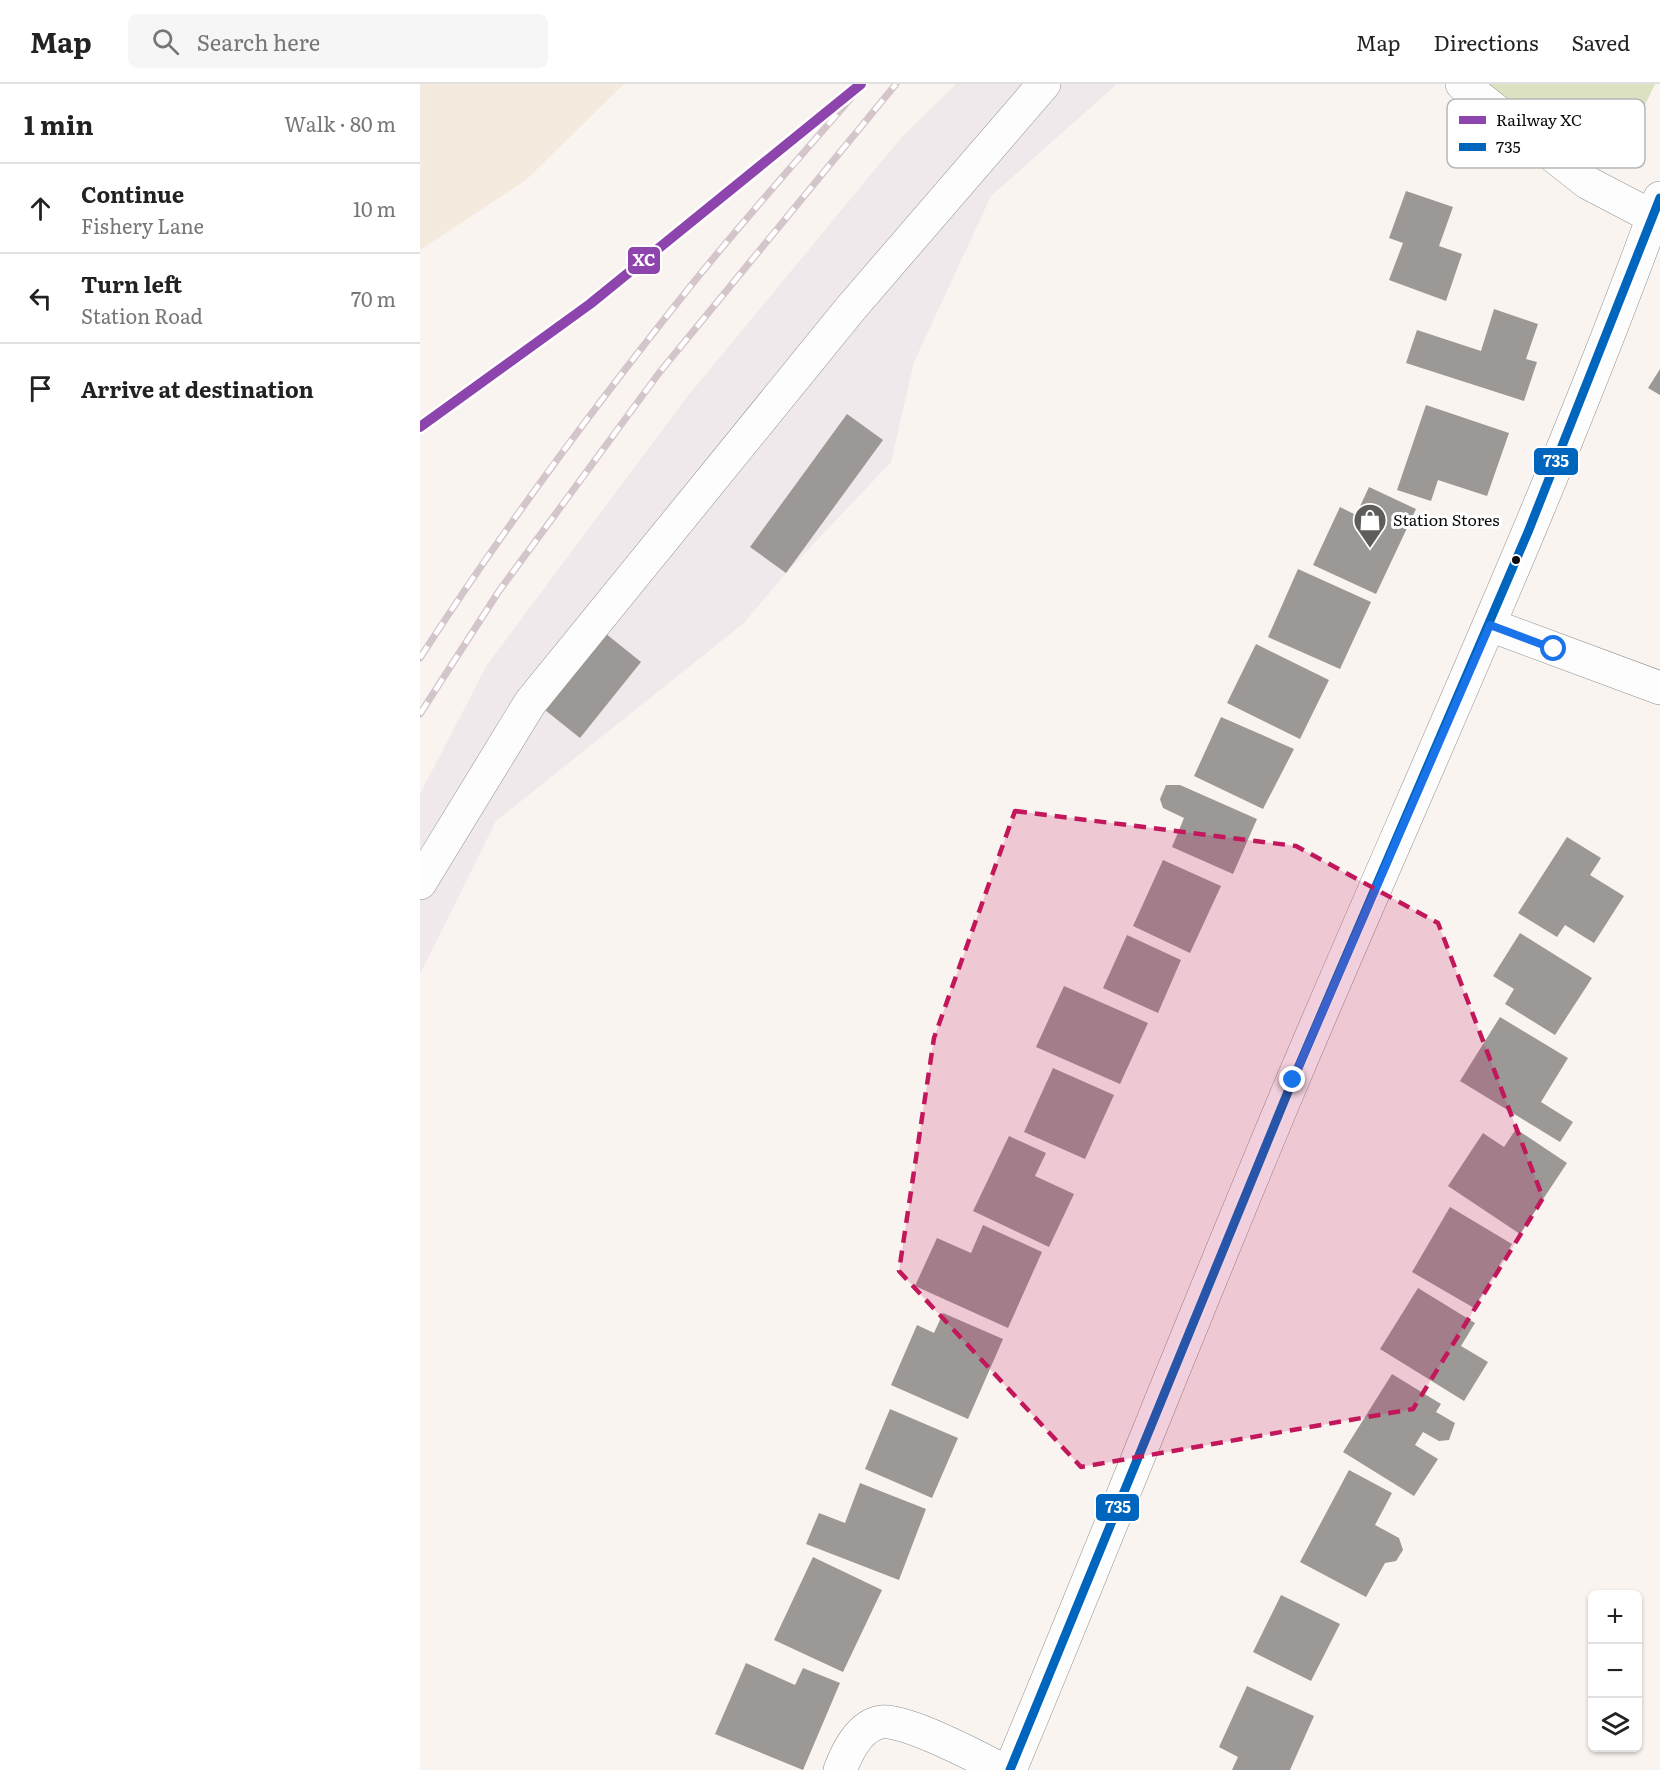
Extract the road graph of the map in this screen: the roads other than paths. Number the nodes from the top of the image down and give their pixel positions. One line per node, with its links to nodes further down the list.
1 (1044, 84): 8 (street)
2 (1462, 84): 3 (street)
3 (1481, 99)
4 (1569, 168): 5 (street)
5 (1655, 223): 6 (street)
6 (1490, 625): 7 (street); 11 (street)
7 (1660, 688)
8 (420, 883)
9 (840, 1770): 10 (street)
10 (1002, 1770)
11 (1010, 1770)

